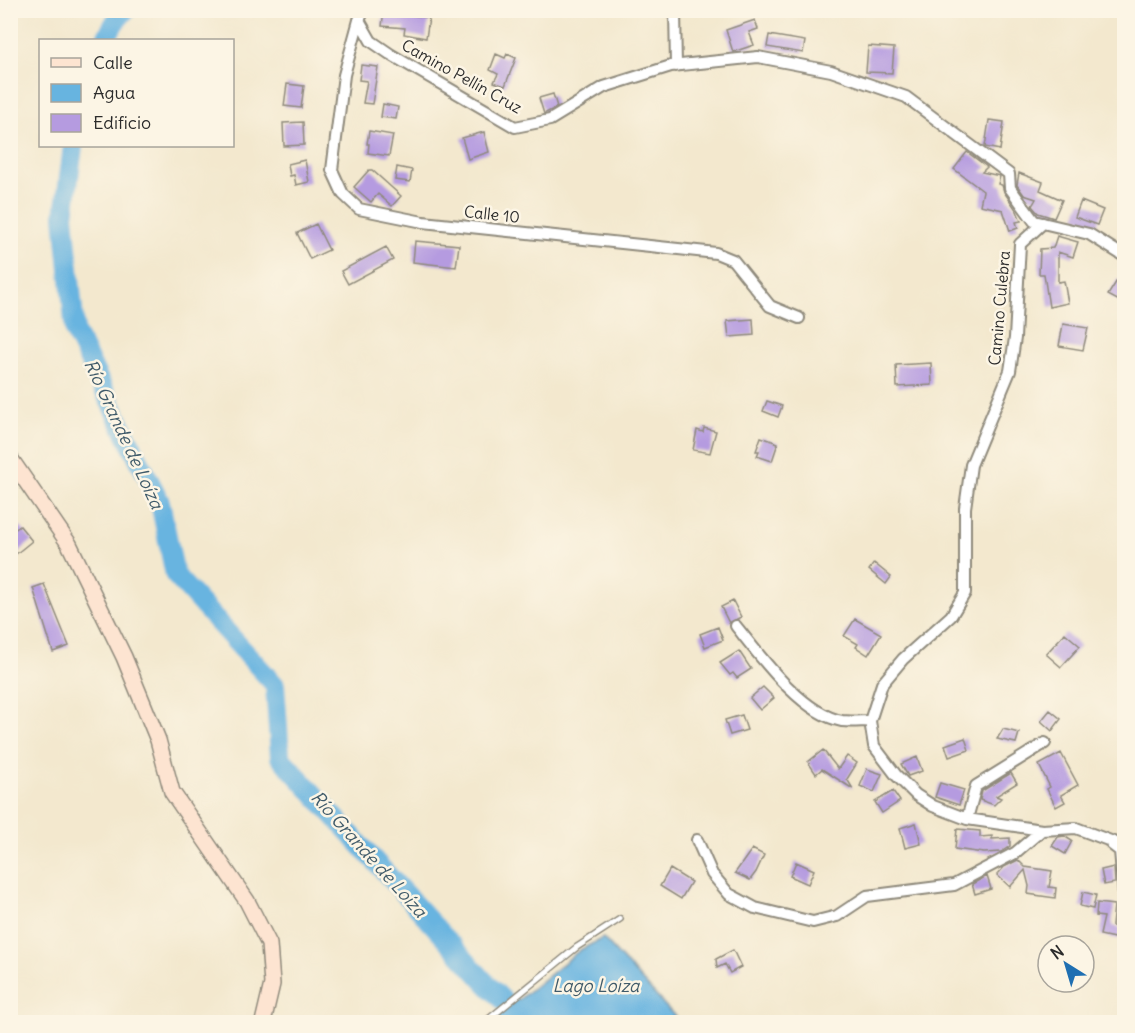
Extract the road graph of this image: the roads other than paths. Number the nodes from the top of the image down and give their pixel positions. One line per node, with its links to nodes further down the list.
1 (675, 10): 3 (street)
2 (361, 15): 3 (street, Camino Pellín Cruz); 6 (street, Calle 10)
3 (676, 66): 4 (street, Camino Pellín Cruz)
4 (1043, 223): 5 (street); 9 (street, Camino Culebra)
5 (1125, 256)
6 (799, 318)
7 (10, 458): 18 (street)
8 (735, 626): 9 (street)
9 (870, 721): 11 (street)
10 (1045, 743): 11 (street)
11 (967, 819): 12 (street)
12 (1042, 830): 13 (street); 14 (street)
13 (697, 840)
14 (1106, 840): 15 (street); 16 (street)
15 (1125, 846)
16 (1125, 896)
17 (620, 919): 19 (lane)
18 (263, 1023)
19 (485, 1023)

